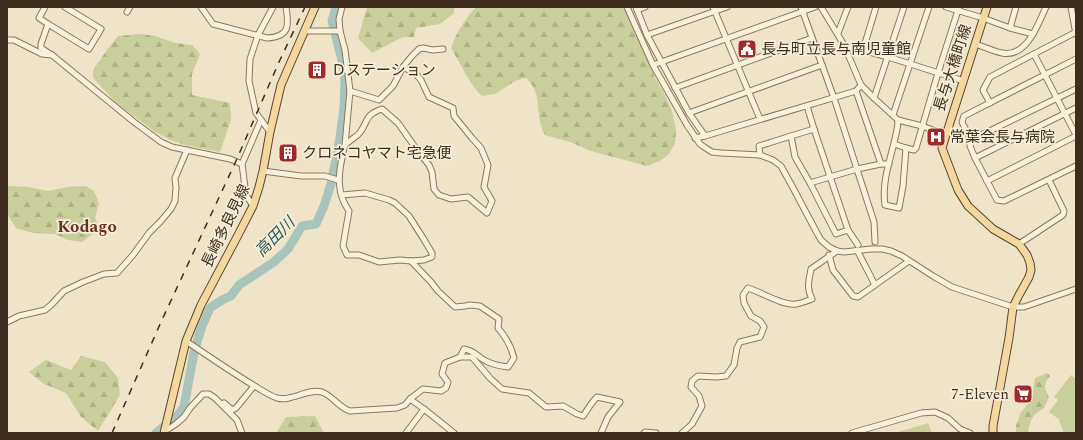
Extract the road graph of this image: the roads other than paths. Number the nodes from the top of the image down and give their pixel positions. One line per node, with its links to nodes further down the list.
1 (45, 7): 27 (street)
2 (65, 7): 27 (street)
3 (201, 7): 34 (street)
4 (273, 7): 34 (street)
5 (286, 7): 34 (street)
6 (315, 7): 29 (main road, 長崎多良見線)
7 (342, 7): 30 (street)
8 (627, 7): 49 (street)
9 (645, 7): 22 (street)
10 (727, 7): 23 (street)
11 (815, 7): 24 (street)
12 (821, 7): 31 (street)
13 (848, 7): 31 (street)
14 (876, 7): 42 (street)
15 (904, 7): 45 (street)
16 (929, 7): 48 (street)
17 (946, 7): 25 (street)
18 (987, 7): 26 (main road, 長与大橋町線)
19 (1016, 7): 28 (street)
20 (1046, 7): 33 (street)
21 (1070, 7): 32 (street)
22 (636, 8): 35 (street)
23 (714, 9): 35 (street); 37 (street)
24 (802, 9): 36 (street); 37 (street)
25 (958, 9): 26 (street); 53 (street)
26 (983, 18): 28 (street); 39 (main road, 長与大橋町線)
27 (48, 24): 44 (street)
28 (1010, 28): 33 (street)
29 (304, 31): 30 (street); 76 (main road, 長崎多良見線)
30 (340, 31): 59 (street)
31 (838, 33): 40 (street)
32 (1076, 33): 43 (street)
33 (1033, 34): 39 (street)
34 (258, 35): 72 (street)
35 (647, 35): 47 (street)
36 (812, 38): 50 (street); 51 (street)
37 (726, 39): 47 (street); 50 (street)
38 (7, 40): 44 (street)
39 (976, 44): 55 (main road, 長与大橋町線)
40 (844, 45): 42 (street); 56 (street)
41 (443, 49): 52 (street)
42 (863, 50): 45 (street)
43 (1034, 54): 54 (street); 65 (street)
44 (52, 55): 86 (street)
45 (888, 57): 48 (street); 63 (street)
46 (1076, 59): 54 (street)
47 (662, 62): 49 (street); 57 (street)
48 (910, 64): 53 (street); 70 (street)
49 (653, 65): 81 (street)
50 (738, 65): 57 (street); 61 (street)
51 (822, 65): 61 (street); 62 (street)
52 (403, 67): 59 (street); 84 (street)
53 (938, 73): 55 (street); 74 (street)
54 (1044, 74): 64 (street); 65 (street)
55 (964, 81): 77 (main road, 長与大橋町線)
56 (862, 85): 60 (street); 63 (street)
57 (676, 88): 68 (street)
58 (1076, 89): 64 (street)
59 (350, 91): 84 (street)
60 (856, 91): 62 (street); 90 (street)
61 (749, 92): 68 (street); 71 (street)
62 (834, 98): 66 (street); 93 (street)
63 (874, 98): 70 (street)
64 (1056, 99): 69 (street); 82 (street)
65 (990, 103): 82 (street)
66 (807, 106): 71 (street); 75 (street)
67 (1076, 108): 69 (street)
68 (689, 113): 78 (street)
69 (1065, 114): 80 (street); 88 (street)
70 (893, 116): 73 (street)
71 (760, 119): 78 (street)
72 (261, 120): 76 (street); 89 (street)
73 (898, 120): 74 (street); 83 (street)
74 (922, 126): 77 (street); 85 (street)
75 (814, 129): 79 (street); 95 (street)
76 (270, 132): 94 (main road, 長崎多良見線)
77 (946, 134): 104 (main road, 長与大橋町線)
78 (705, 136): 81 (street)
79 (791, 136): 87 (street); 99 (street)
80 (1076, 136): 97 (street)
81 (695, 138): 87 (street)
82 (971, 140): 88 (street)
83 (894, 144): 85 (street); 91 (street)
84 (345, 145): 96 (street)
85 (906, 148): 91 (street)
86 (187, 150): 89 (street); 113 (street)
87 (760, 155): 106 (street)
88 (975, 158): 97 (street)
89 (242, 164): 101 (street)
90 (881, 164): 91 (street); 93 (street)
91 (888, 164)
92 (1076, 166): 98 (street)
93 (857, 169): 95 (street); 103 (street)
94 (263, 171): 96 (street); 101 (main road, 長崎多良見線)
95 (830, 178): 99 (street); 102 (street)
96 (337, 180): 100 (street)
97 (987, 180): 98 (street)
98 (1049, 180): 104 (street)
99 (810, 183): 102 (street)
100 (342, 195): 108 (street); 108 (street)
101 (253, 206): 114 (main road, 長崎多良見線)
102 (848, 230): 105 (street)
103 (875, 242)
104 (1019, 244): 112 (main road, 長与大橋町線)
105 (858, 248): 106 (street); 109 (street); 110 (street)
106 (836, 251): 107 (street)
107 (829, 255): 110 (street); 127 (street)
108 (411, 261): 115 (street)
109 (909, 261): 110 (street); 112 (street)
110 (875, 285)
111 (1076, 289): 112 (street)
112 (1013, 307): 130 (main road, 長与大橋町線)
113 (7, 322)
114 (188, 342): 116 (street); 120 (main road, 長崎多良見線)
115 (460, 356): 118 (street); 124 (street)
116 (254, 386): 117 (street); 118 (street)
117 (215, 398): 120 (street); 122 (street)
118 (410, 398): 119 (street)
119 (424, 408): 121 (street); 123 (street)
120 (165, 431)
121 (408, 432)
122 (242, 433)
123 (454, 433)
124 (601, 433)
125 (644, 433): 126 (street)
126 (656, 433)
127 (682, 433)
128 (852, 433): 129 (street)
129 (970, 433)
130 (993, 433)

